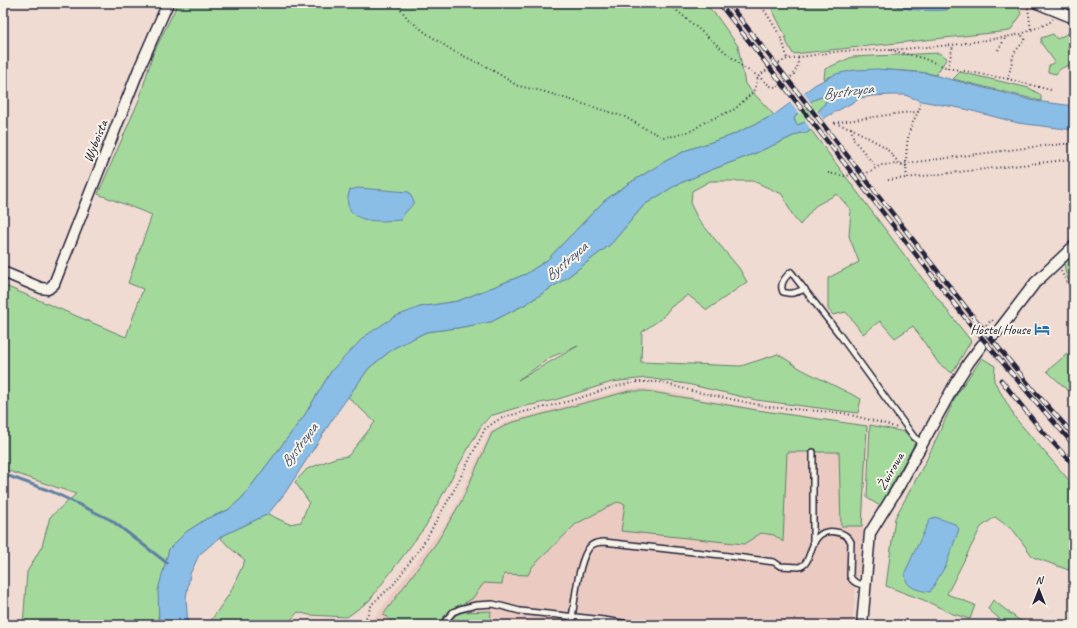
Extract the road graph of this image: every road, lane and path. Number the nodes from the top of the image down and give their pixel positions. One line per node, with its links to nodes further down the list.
1 (168, 3): 35 (street, Wyboista)
2 (396, 3): 18 (path)
3 (668, 3): 18 (path)
4 (1028, 3): 9 (path)
5 (1037, 3): 7 (street)
6 (762, 7): 16 (path)
7 (1059, 12): 8 (street); 9 (path)
8 (1074, 18)
9 (1031, 30): 10 (path)
10 (1021, 34): 11 (path); 19 (path)
11 (1006, 37): 12 (path); 14 (path)
12 (952, 44): 13 (path); 17 (path)
13 (889, 50): 15 (path); 17 (path)
14 (998, 50)
15 (798, 58): 16 (path); 18 (path)
16 (787, 59): 18 (path)
17 (948, 68): 19 (path)
18 (758, 76)
19 (1008, 79): 20 (path)
20 (1051, 90)
21 (921, 104): 22 (path)
22 (919, 112): 23 (path); 27 (path)
23 (851, 128): 26 (path); 28 (path)
24 (1074, 143): 27 (path)
25 (1074, 159): 31 (path)
26 (900, 164): 27 (path); 28 (path); 29 (path)
27 (906, 164): 29 (path)
28 (876, 167): 30 (path)
29 (906, 167): 31 (path)
30 (828, 173)
31 (907, 178): 32 (path)
32 (888, 180)
33 (1074, 246): 34 (street)
34 (1058, 261): 37 (path); 40 (street)
35 (3, 272)
36 (805, 289): 36 (lane); 42 (lane)
37 (1074, 291)
38 (992, 320): 39 (path)
39 (986, 325)
40 (993, 336)
41 (982, 345): 43 (street, Żwirowa)
42 (906, 426): 43 (lane); 48 (path)
43 (922, 443): 46 (street, Żwirowa)
44 (813, 452): 45 (lane)
45 (813, 542): 46 (lane); 47 (lane)
46 (866, 585): 52 (street, Żwirowa)
47 (573, 617): 49 (lane); 50 (lane); 51 (lane)
48 (363, 625)
49 (442, 625)
50 (572, 625)
51 (634, 625)
52 (862, 625)

